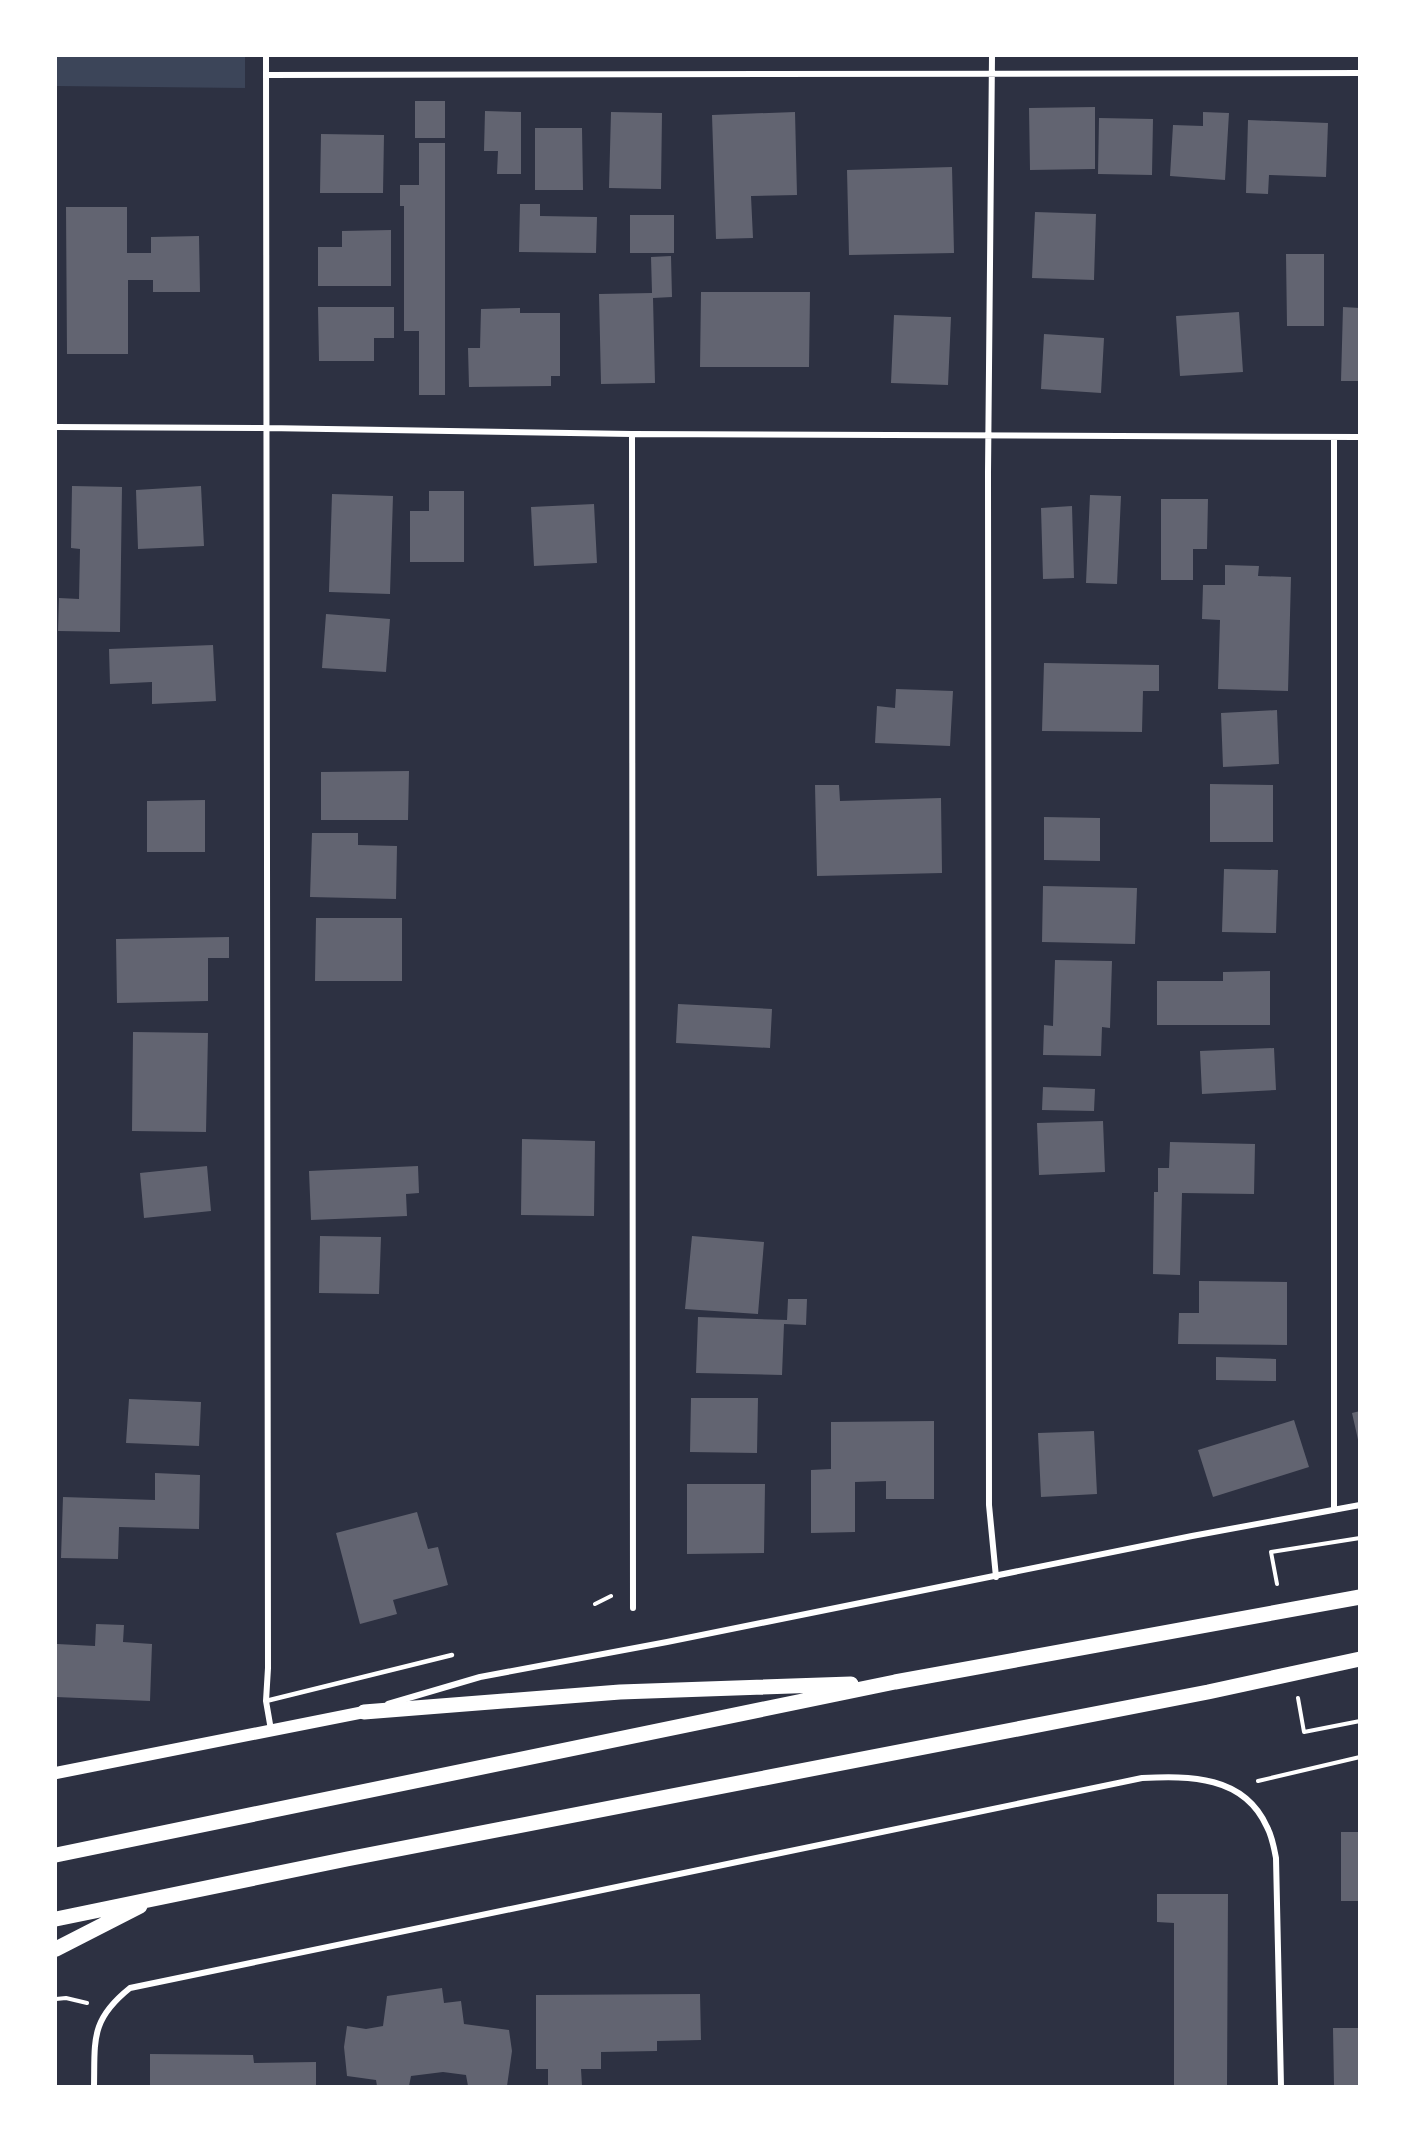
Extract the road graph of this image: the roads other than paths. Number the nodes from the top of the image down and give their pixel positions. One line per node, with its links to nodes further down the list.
1 (266, 56): 4 (street)
2 (992, 56): 5 (street)
3 (1359, 73): 5 (street)
4 (266, 75): 5 (street); 7 (street)
5 (992, 75): 9 (street)
6 (56, 427): 7 (street)
7 (266, 428): 8 (street); 20 (street)
8 (632, 434): 9 (street); 16 (street)
9 (989, 435): 10 (street); 14 (street)
10 (1334, 436): 11 (street); 13 (street)
11 (1359, 437)
12 (1359, 1505): 13 (street)
13 (1334, 1510): 14 (street)
14 (996, 1577): 21 (street)
15 (1359, 1597): 19 (main road)
16 (633, 1608)
17 (452, 1655): 20 (lane)
18 (1359, 1659): 25 (main road)
19 (896, 1682): 21 (main road); 24 (main road)
20 (266, 1701): 22 (street)
21 (364, 1712): 22 (main road)
22 (271, 1730): 23 (main road)
23 (56, 1773)
24 (56, 1855)
25 (159, 1897): 26 (main road); 27 (main road)
26 (56, 1919)
27 (56, 1948)
28 (94, 2086): 29 (street)
29 (1281, 2086)

